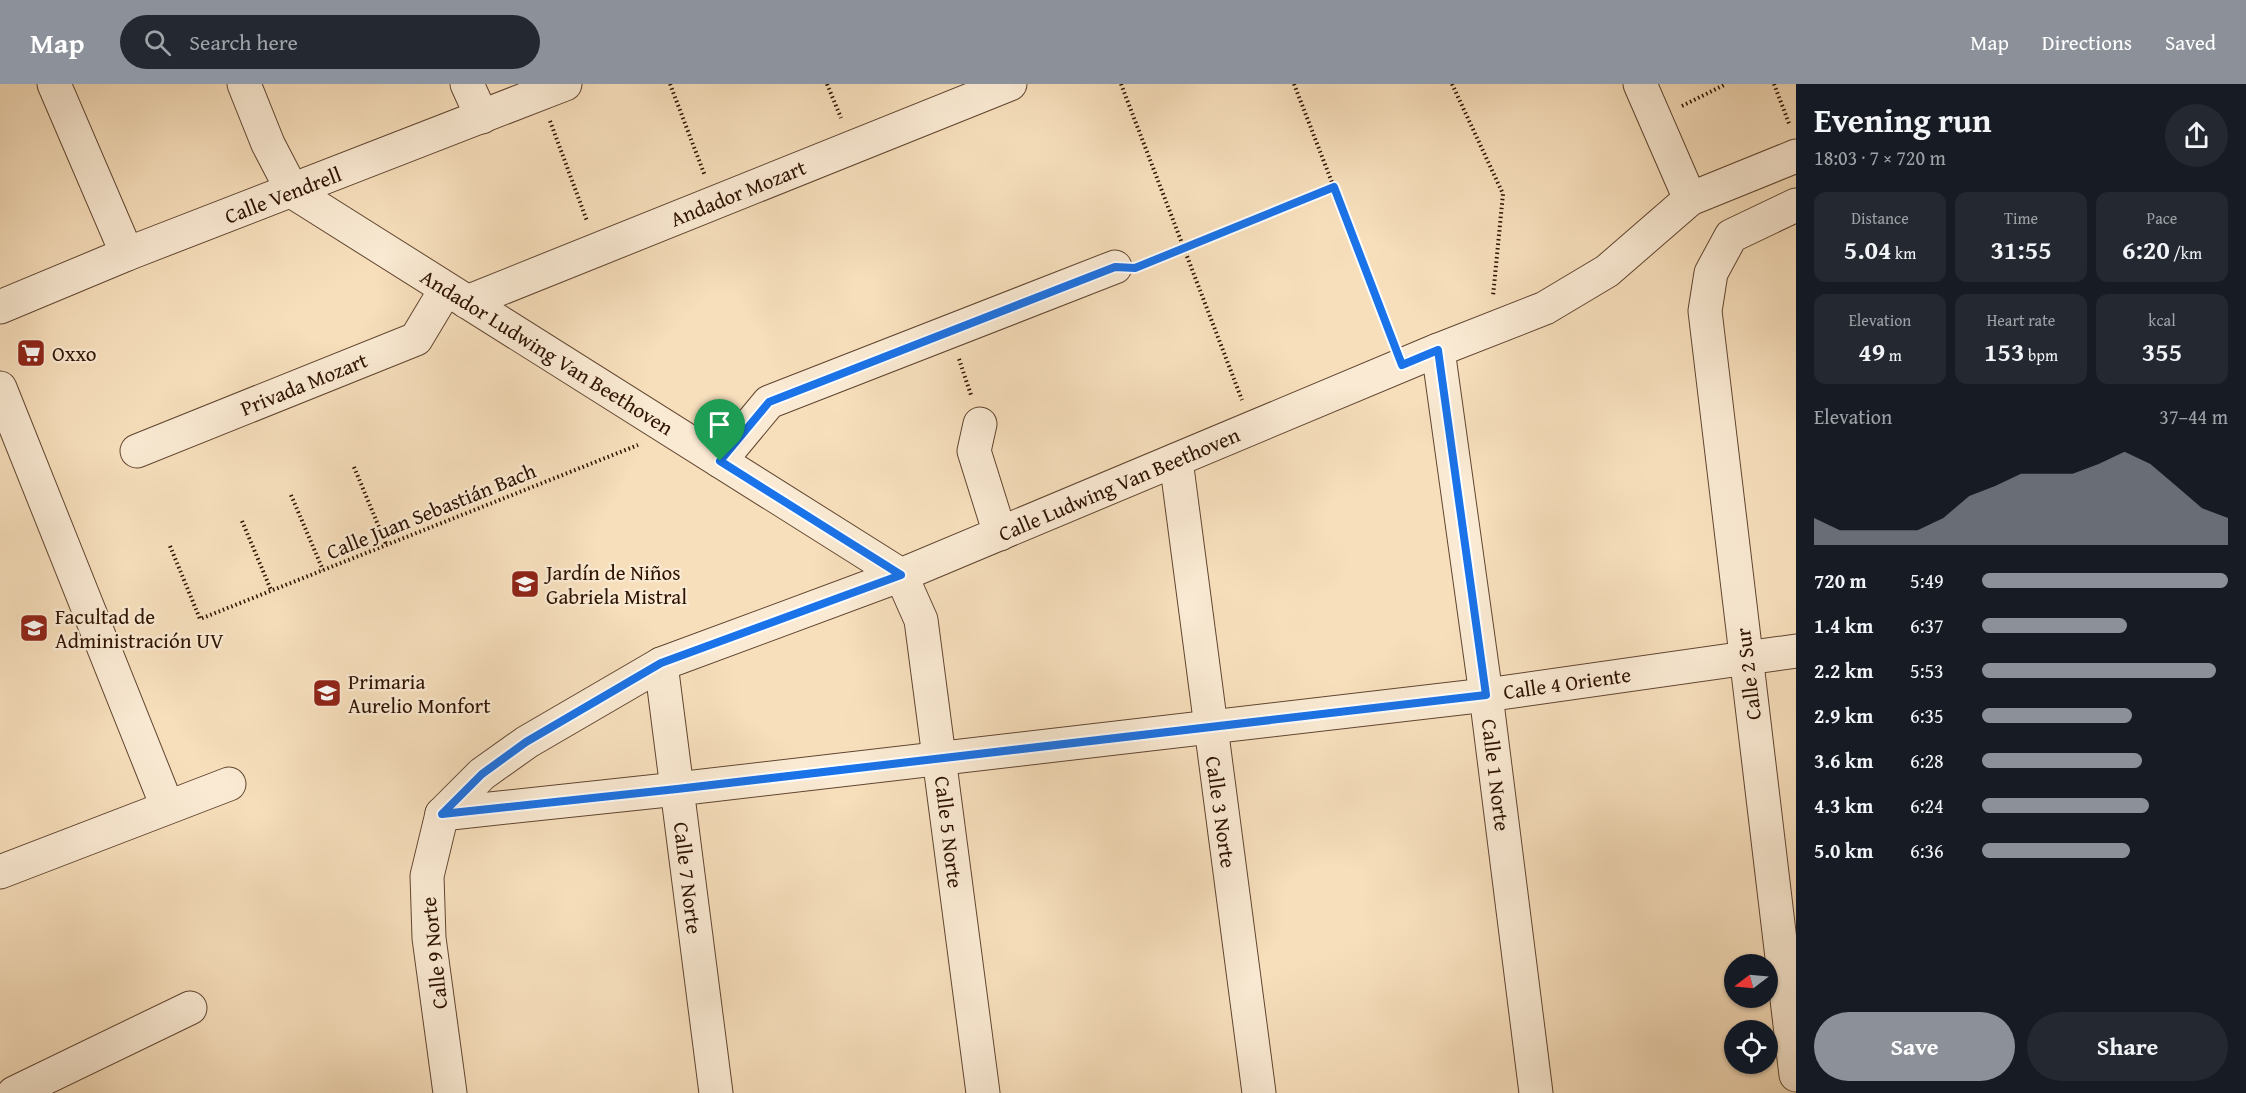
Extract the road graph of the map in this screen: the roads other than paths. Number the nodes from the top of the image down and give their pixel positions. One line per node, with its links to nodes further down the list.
1 (54, 84): 12 (street)
2 (244, 84): 9 (street)
3 (467, 84): 7 (street)
4 (1010, 84): 14 (street, Andador Mozart)
5 (1640, 84): 10 (street)
6 (553, 89): 7 (street, Calle Vendrell)
7 (482, 117): 9 (street, Calle Vendrell)
8 (1794, 143): 10 (street, Calle Ludwing Van Beethoven)
9 (293, 192): 12 (street, Calle Vendrell); 14 (street, Andador Ludwing Van Beethoven)
10 (1690, 199): 16 (street, Calle Ludwing Van Beethoven)
11 (1796, 205): 25 (street, Calle 2 Sur)
12 (127, 255): 15 (street, Calle Vendrell)
13 (1115, 267): 21 (street)
14 (457, 295): 19 (street, Privada Mozart); 21 (street, Andador Ludwing Van Beethoven)
15 (0, 307)
16 (1438, 350): 20 (street, Calle Ludwing Van Beethoven); 27 (street, Calle 1 Norte)
17 (0, 388): 32 (street)
18 (981, 424): 22 (street)
19 (137, 451)
20 (1176, 460): 22 (street, Calle Ludwing Van Beethoven); 28 (street, Calle 3 Norte)
21 (720, 461): 23 (street, Andador Ludwing Van Beethoven)
22 (1000, 534): 23 (street, Calle Ludwing Van Beethoven)
23 (901, 575): 26 (street, Calle Ludwing Van Beethoven); 29 (street, Calle 5 Norte)
24 (1796, 651): 25 (street, Calle 4 Oriente)
25 (1746, 657): 27 (street, Calle 4 Oriente); 36 (street, Calle 2 Sur)
26 (661, 663): 31 (street, Calle 7 Norte); 33 (street, Calle Ludwing Van Beethoven)
27 (1486, 695): 28 (street, Calle 4 Oriente); 42 (street, Calle 1 Norte)
28 (1209, 727): 29 (street, Calle 4 Oriente); 41 (street, Calle 3 Norte)
29 (939, 757): 31 (street, Calle 4 Oriente); 40 (street, Calle 5 Norte)
30 (229, 784): 32 (street)
31 (677, 789): 33 (street, Calle 4 Oriente); 39 (street, Calle 7 Norte)
32 (167, 806): 34 (street)
33 (442, 814): 38 (street, Calle 9 Norte)
34 (0, 873)
35 (190, 1008): 37 (street)
36 (1796, 1075)
37 (14, 1093)
38 (450, 1093)
39 (716, 1093)
40 (983, 1093)
41 (1259, 1093)
42 (1536, 1093)

